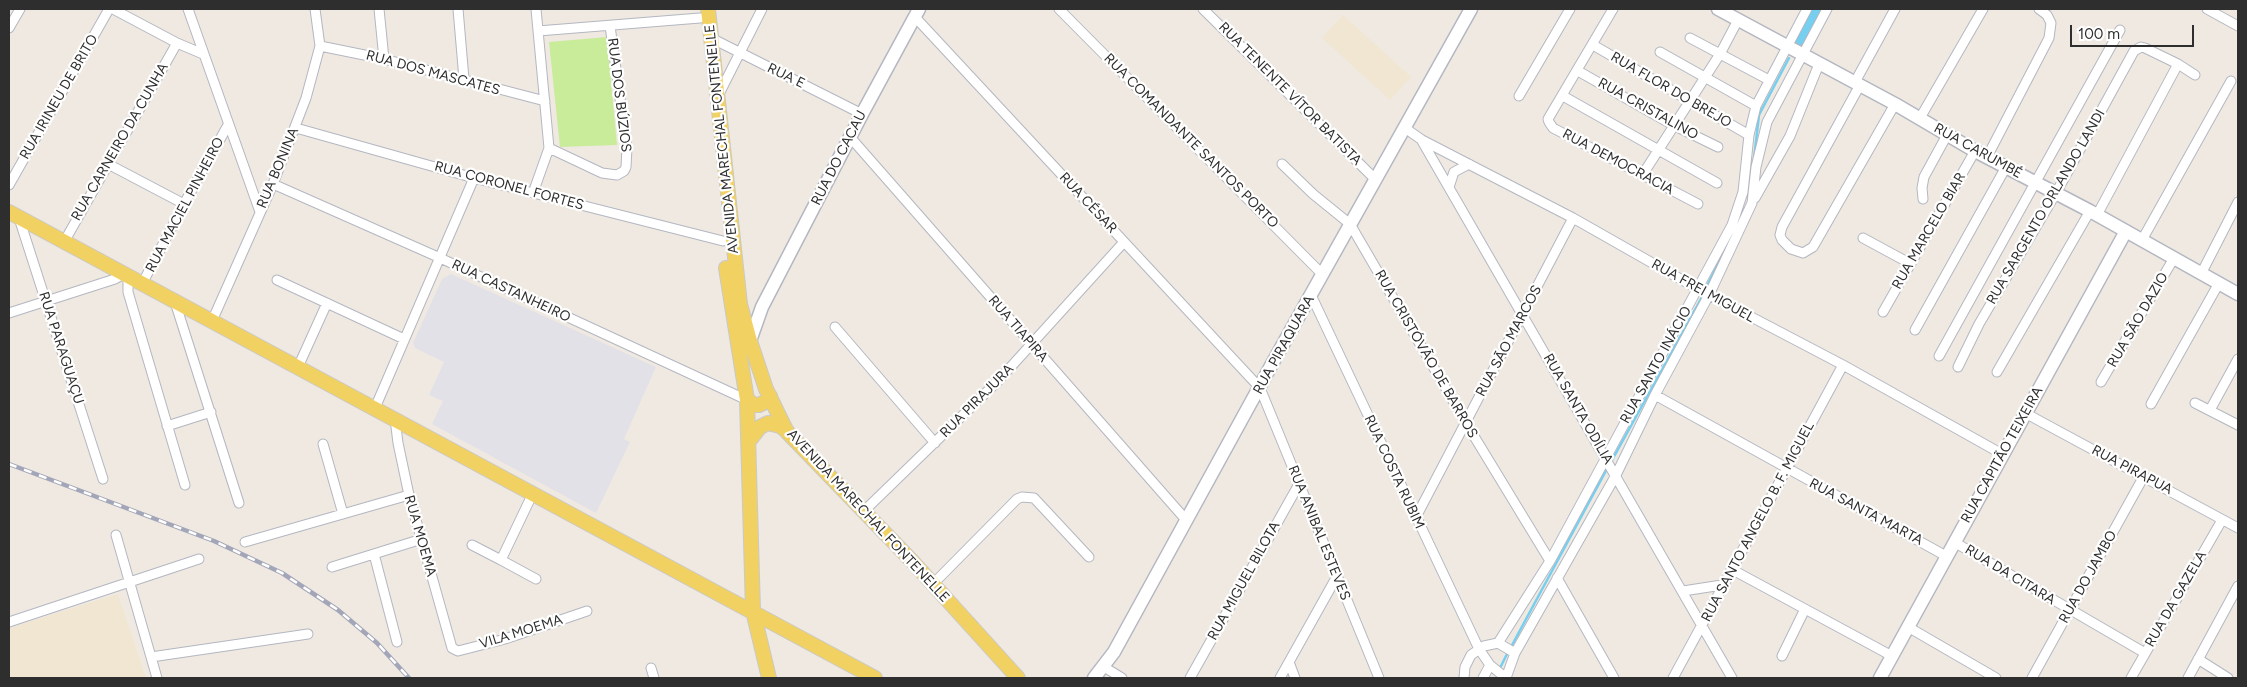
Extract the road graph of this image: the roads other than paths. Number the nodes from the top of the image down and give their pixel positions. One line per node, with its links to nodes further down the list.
1 (20, 9): 26 (street)
2 (111, 9): 31 (street); 80 (street, RUA IRINEU DE BRITO)
3 (188, 9): 37 (street)
4 (315, 9): 33 (street, RUA BONINA)
5 (379, 9): 39 (street)
6 (458, 9): 45 (street)
7 (536, 9): 28 (street)
8 (762, 9): 35 (street)
9 (1059, 9): 103 (street, RUA COMANDANTE SANTOS PORTO)
10 (1203, 9): 76 (street, RUA TENENTE VÍTOR BATISTA)
11 (1471, 9): 61 (street, RUA PIRAQUARA)
12 (1570, 9): 49 (street)
13 (1613, 9): 32 (street)
14 (1718, 9): 23 (street, RUA CARUMBÉ)
15 (1807, 9): 34 (street)
16 (1827, 9): 34 (street)
17 (1895, 9): 48 (street)
18 (1982, 9): 57 (street)
19 (2040, 9): 69 (street, RUA MARCELO BIAR)
20 (2207, 9): 25 (street)
21 (702, 12): 24 (street); 29 (main road, AVENIDA MARECHAL FONTENELLE); 98 (main road, AVENIDA MARECHAL FONTENELLE)
22 (917, 13): 56 (street, RUA DO CACAU); 99 (street, RUA CÉSAR)
23 (1738, 20): 34 (street, RUA CARUMBÉ); 38 (street)
24 (610, 26): 28 (street); 67 (street, RUA DOS BÚZIOS)
25 (2238, 26)
26 (9, 28)
27 (2120, 30): 77 (street)
28 (538, 32): 53 (street)
29 (711, 38): 35 (street, RUA E); 51 (main road, AVENIDA MARECHAL FONTENELLE)
30 (1690, 38): 38 (street)
31 (177, 43): 37 (street); 70 (street, RUA CARNEIRO DA CUNHA)
32 (1593, 45): 42 (street); 52 (street, RUA FLOR DO BREJO)
33 (320, 46): 39 (street, RUA DOS MASCATES); 60 (street, RUA BONINA)
34 (1795, 50): 40 (street, RUA CARUMBÉ); 46 (street, RUA SANTO INÁCIO); 86 (street, RUA SANTO INÁCIO)
35 (739, 52): 51 (street); 56 (street, RUA E)
36 (1660, 52): 44 (street)
37 (204, 54): 58 (street)
38 (1720, 54): 44 (street); 46 (street)
39 (384, 59): 45 (street, RUA DOS MASCATES)
40 (1819, 64): 48 (street, RUA CARUMBÉ); 86 (street)
41 (2178, 64): 43 (street); 83 (street, RUA SARGENTO ORLANDO LANDI); 90 (street)
42 (1578, 71): 50 (street); 59 (street, RUA CRISTALINO)
43 (2195, 75)
44 (1704, 78): 52 (street); 55 (street)
45 (464, 79): 53 (street, RUA DOS MASCATES)
46 (1769, 80): 55 (street, RUA SANTO INÁCIO)
47 (2231, 81): 96 (street)
48 (1858, 84): 54 (street, RUA CARUMBÉ); 54 (street)
49 (1519, 96)
50 (1563, 96): 68 (street); 74 (street, RUA DEMOCRACIA)
51 (717, 98): 115 (main road, AVENIDA MARECHAL FONTENELLE)
52 (1689, 100): 59 (street); 62 (street, RUA FLOR DO BREJO)
53 (545, 101): 67 (street)
54 (1895, 104): 57 (street, RUA CARUMBÉ)
55 (1756, 106): 62 (street, RUA SANTO INÁCIO)
56 (862, 114): 64 (street, RUA DO CACAU)
57 (1920, 118): 63 (street, RUA CARUMBÉ)
58 (228, 125): 87 (street, RUA MACIEL PINHEIRO); 89 (street)
59 (1673, 125): 66 (street, RUA CRISTALINO); 68 (street)
60 (296, 128): 75 (street, RUA CORONEL FORTES); 78 (street, RUA BONINA)
61 (1404, 128): 65 (street, RUA FREI MIGUEL); 76 (street, RUA PIRAQUARA)
62 (1748, 135): 110 (street, RUA SANTO INÁCIO)
63 (1947, 135): 69 (street, RUA CARUMBÉ); 84 (street)
64 (850, 136): 116 (street, RUA DO CACAU); 125 (street, RUA TIAPIRA)
65 (1422, 140): 72 (street, RUA FREI MIGUEL); 81 (street, RUA SANTA ODÍLIA)
66 (1718, 147)
67 (549, 148): 82 (street)
68 (1658, 150): 74 (street); 79 (street)
69 (1981, 154): 73 (street, RUA CARUMBÉ); 102 (street, RUA MARCELO BIAR)
70 (108, 164): 87 (street); 97 (street, RUA CARNEIRO DA CUNHA)
71 (1282, 164): 93 (street, RUA CRISTÓVÃO DE BARROS)
72 (1470, 164): 81 (street); 92 (street, RUA FREI MIGUEL)
73 (2006, 167): 77 (street, RUA CARUMBÉ); 122 (street)
74 (1643, 174): 88 (street, RUA DEMOCRACIA)
75 (474, 178): 82 (street, RUA CORONEL FORTES); 100 (street)
76 (1376, 180): 93 (street, RUA PIRAQUARA)
77 (2036, 183): 83 (street, RUA CARUMBÉ); 126 (street)
78 (273, 184): 89 (street, RUA BONINA); 100 (street, RUA CASTANHEIRO)
79 (1717, 184)
80 (9, 185)
81 (1449, 187): 119 (street, RUA SANTA ODÍLIA)
82 (533, 193): 98 (street, RUA CORONEL FORTES)
83 (2056, 193): 90 (street, RUA CARUMBÉ); 130 (street, RUA SARGENTO ORLANDO LANDI)
84 (1923, 199)
85 (2238, 202): 104 (street)
86 (1752, 203): 110 (street, RUA SANTO INÁCIO)
87 (184, 204): 108 (street, RUA MACIEL PINHEIRO)
88 (1698, 204)
89 (260, 212): 120 (street, RUA BONINA)
90 (2093, 213): 94 (street, RUA CARUMBÉ); 131 (street)
91 (14, 215): 97 (main road); 112 (street, RUA PARAGUAÇU)
92 (1573, 218): 110 (street, RUA FREI MIGUEL); 119 (street, RUA SĀO MARCOS)
93 (1350, 224): 103 (street, RUA PIRAQUARA); 144 (street, RUA CRISTÓVÃO DE BARROS)
94 (2126, 231): 96 (street, RUA CARUMBÉ); 142 (street, RUA CAPITÃO TEIXEIRA)
95 (1863, 238): 102 (street)
96 (2142, 240): 101 (street, RUA CARUMBÉ)
97 (64, 242): 105 (main road)
98 (723, 242): 136 (main road, AVENIDA MARECHAL FONTENELLE)
99 (1124, 242): 125 (street, RUA PIRAJURA); 133 (street, RUA CÉSAR)
100 (438, 257): 123 (street); 136 (street, RUA CASTANHEIRO)
101 (2174, 258): 104 (street, RUA CARUMBÉ); 132 (street, RUA SÃO DAZIO)
102 (1911, 264): 117 (street, RUA MARCELO BIAR)
103 (1322, 274): 111 (street, RUA PIRAQUARA)
104 (2201, 274): 107 (street, RUA CARUMBÉ)
105 (125, 275): 108 (main road); 112 (street); 146 (street)
106 (277, 280): 114 (street)
107 (2219, 283): 109 (street, RUA CARUMBÉ); 138 (street)
108 (142, 284): 113 (main road)
109 (2237, 291)
110 (1704, 292): 128 (street, RUA FREI MIGUEL); 134 (street, RUA SANTO INÁCIO); 152 (street, RUA SANTO INÁCIO)
111 (1311, 295): 133 (street, RUA PIRAQUARA); 163 (street, RUA COSTA RUBIM)
112 (46, 301): 118 (street); 155 (street, RUA PARAGUAÇU)
113 (176, 302): 120 (main road); 141 (street)
114 (327, 303): 123 (street); 129 (street)
115 (740, 304): 116 (street); 124 (main road, AVENIDA MARECHAL FONTENELLE)
116 (762, 308): 124 (street, RUA DO CACAU)
117 (1883, 312)
118 (9, 313)
119 (1524, 313): 144 (street, RUA SĀO MARCOS); 152 (street, RUA SANTA ODÍLIA)
120 (212, 321): 129 (main road)
121 (835, 327): 149 (street)
122 (1915, 330)
123 (404, 338): 139 (street)
124 (750, 341): 135 (main road, AVENIDA MARECHAL FONTENELLE)
125 (1032, 345): 149 (street, RUA PIRAJURA); 165 (street, RUA TIAPIRA)
126 (1939, 356)
127 (2238, 359): 140 (street)
128 (1842, 365): 151 (street, RUA FREI MIGUEL); 153 (street, RUA SANTO ANGELO B. F. MIGUEL)
129 (298, 367): 139 (main road)
130 (1958, 367)
131 (1997, 372)
132 (2101, 382)
133 (1260, 388): 156 (street, RUA ANIBAL ESTEVES); 165 (street, RUA PIRAQUARA)
134 (1655, 395): 152 (street, RUA SANTO INÁCIO); 153 (street, RUA SANTA MARTA)
135 (770, 396): 136 (main road); 147 (main road, AVENIDA MARECHAL FONTENELLE)
136 (747, 400): 148 (main road, AVENIDA MARECHAL FONTENELLE)
137 (2195, 403): 140 (street)
138 (2151, 404)
139 (374, 408): 143 (main road)
140 (2210, 410): 145 (street)
141 (211, 412): 146 (street); 160 (street)
142 (2025, 413): 151 (street, RUA CAPITÃO TEIXEIRA); 154 (street, RUA PIRAPUA)
143 (395, 419): 158 (main road); 159 (street, RUA MOEMA)
144 (1466, 423): 163 (street, RUA SĀO MARCOS); 177 (street, RUA CRISTÓVÃO DE BARROS)
145 (2238, 425)
146 (167, 426): 157 (street)
147 (787, 432): 148 (main road); 161 (main road, AVENIDA MARECHAL FONTENELLE)
148 (750, 441): 191 (main road, AVENIDA MARECHAL FONTENELLE)
149 (935, 443): 161 (street, RUA PIRAJURA)
150 (323, 444): 162 (street)
151 (2002, 454): 170 (street, RUA CAPITÃO TEIXEIRA)
152 (1611, 465): 177 (street, RUA SANTO INÁCIO); 181 (street, RUA SANTO INÁCIO); 187 (street, RUA SANTA ODÍLIA)
153 (1786, 468): 173 (street, RUA SANTA MARTA); 179 (street, RUA SANTO ANGELO B. F. MIGUEL)
154 (2144, 476): 164 (street, RUA PIRAPUA); 192 (street, RUA DO JAMBO)
155 (103, 478)
156 (1299, 484): 180 (street, RUA ANIBAL ESTEVES); 220 (street, RUA MIGUEL BILOTA)
157 (185, 486)
158 (533, 493): 176 (street); 191 (main road)
159 (408, 494): 162 (street); 168 (street, RUA MOEMA)
160 (239, 503)
161 (864, 511): 184 (main road, AVENIDA MARECHAL FONTENELLE)
162 (343, 514): 169 (street)
163 (1416, 517): 201 (street, RUA COSTA RUBIM)
164 (2222, 520): 166 (street, RUA PIRAPUA); 204 (street, RUA DA GAZELA)
165 (1187, 521): 211 (street, RUA PIRAQUARA)
166 (2238, 528)
167 (116, 535): 183 (street)
168 (422, 540): 172 (street); 202 (street, RUA MOEMA)
169 (246, 542)
170 (1954, 542): 173 (street, RUA CAPITÃO TEIXEIRA); 192 (street, RUA DA CITARA)
171 (472, 545): 176 (street)
172 (374, 554): 178 (street); 199 (street)
173 (1946, 556): 196 (street, RUA CAPITÃO TEIXEIRA)
174 (1089, 557): 184 (street)
175 (199, 559): 183 (street)
176 (502, 560): 182 (street)
177 (1550, 561): 200 (street, RUA SANTO INÁCIO)
178 (332, 567)
179 (1731, 569): 185 (street, RUA SANTO ANGELO B. F. MIGUEL); 189 (street)
180 (1336, 578): 209 (street); 223 (street, RUA ANIBAL ESTEVES)
181 (1557, 578): 203 (street, RUA SANTO INÁCIO); 226 (street)
182 (536, 579)
183 (129, 582): 193 (street); 207 (street)
184 (933, 584): 217 (main road, AVENIDA MARECHAL FONTENELLE)
185 (1722, 585): 187 (street); 195 (street, RUA SANTO ANGELO B. F. MIGUEL)
186 (2238, 586): 188 (street)
187 (1683, 592): 195 (street, RUA SANTA ODÍLIA)
188 (2235, 598): 208 (street)
189 (1805, 609): 205 (street); 206 (street)
190 (587, 611): 202 (street, VILA MOEMA)
191 (753, 611): 194 (main road); 198 (main road, AVENIDA MARECHAL FONTENELLE)
192 (2069, 611): 204 (street, RUA DA CITARA); 231 (street, RUA DO JAMBO)
193 (9, 622)
194 (779, 625): 198 (main road); 216 (main road)
195 (1702, 627): 227 (street, RUA SANTO ANGELO B. F. MIGUEL); 228 (street, RUA SANTA ODÍLIA)
196 (1908, 627): 206 (street, RUA CAPITÃO TEIXEIRA); 230 (street)
197 (308, 634): 207 (street)
198 (759, 641): 215 (main road, AVENIDA MARECHAL FONTENELLE)
199 (397, 642)
200 (1500, 644): 201 (street); 203 (street)
201 (1479, 649): 212 (street, RUA COSTA RUBIM); 224 (street)
202 (454, 650)
203 (1513, 652): 212 (street, RUA SANTO INÁCIO)
204 (2145, 653): 232 (street, RUA DA GAZELA)
205 (1782, 656)
206 (1892, 656): 229 (street, RUA CAPITÃO TEIXEIRA)
207 (151, 657): 213 (street)
208 (2198, 659): 233 (street); 234 (street)
209 (1289, 662): 221 (street); 222 (street)
210 (651, 668): 214 (street)
211 (1104, 668): 218 (street, RUA PIRAQUARA); 219 (street)
212 (1500, 674): 225 (street, RUA SANTO INÁCIO)
213 (157, 678)
214 (654, 678)
215 (769, 678)
216 (875, 678)
217 (1018, 678)
218 (1094, 678)
219 (1122, 678)
220 (1190, 678)
221 (1280, 678)
222 (1295, 678)
223 (1378, 678)
224 (1464, 678)
225 (1483, 678)
226 (1614, 678)
227 (1673, 678)
228 (1732, 678)
229 (1880, 678)
230 (1996, 678)
231 (2032, 678)
232 (2131, 678)
233 (2188, 678)
234 (2228, 678)

